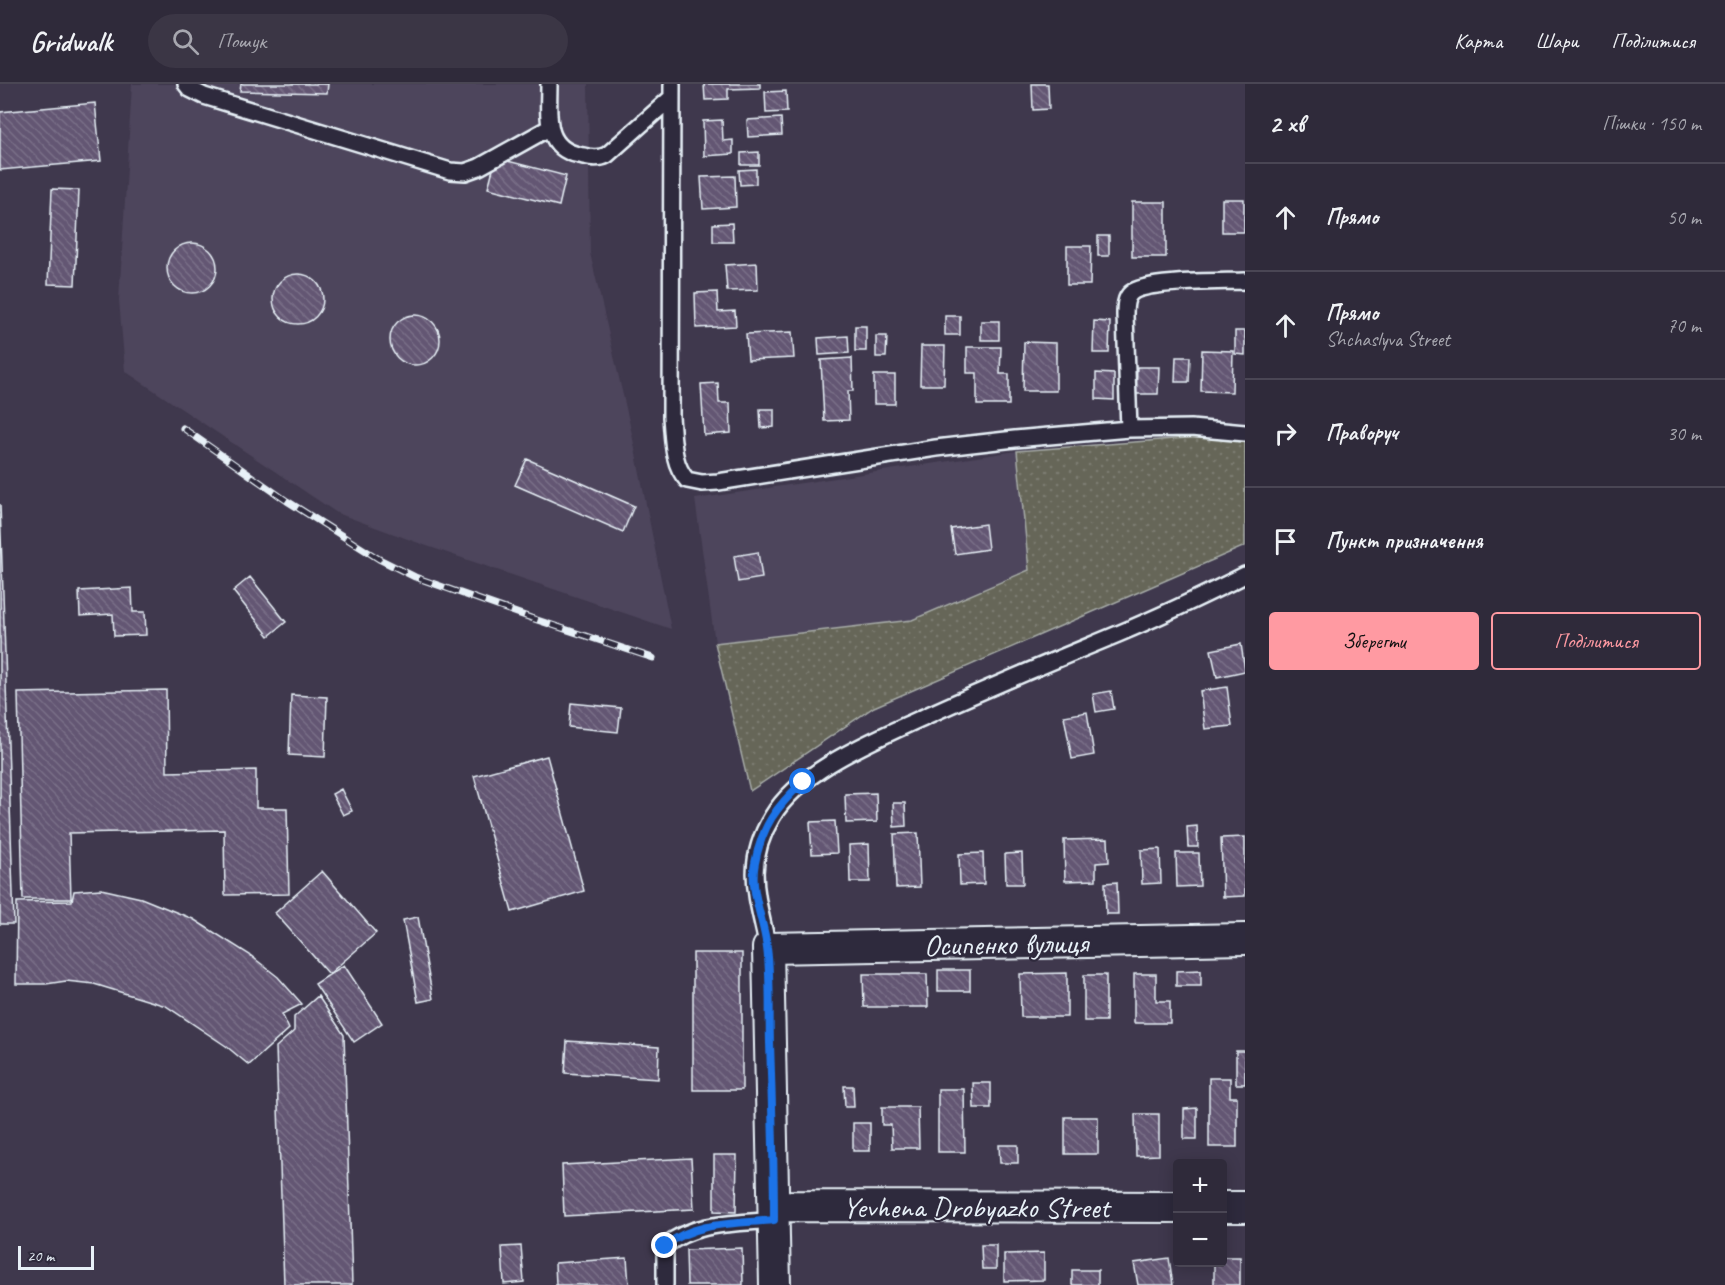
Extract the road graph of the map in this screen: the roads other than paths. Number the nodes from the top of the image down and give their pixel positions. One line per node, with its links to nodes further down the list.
1 (186, 84): 4 (lane)
2 (549, 84): 4 (lane)
3 (672, 91): 4 (lane); 6 (lane)
4 (549, 128)
5 (1245, 281): 6 (lane)
6 (1129, 429): 7 (lane)
7 (1245, 433)
8 (1245, 575): 10 (lane)
9 (1245, 939): 10 (street, Осипенко вулиця)
10 (768, 948): 14 (street)
11 (1173, 1207): 14 (street, Yevhena Drobyazko Street)
12 (1227, 1207): 13 (street)
13 (1245, 1207)
14 (774, 1213): 15 (lane); 16 (street)
15 (665, 1285)
16 (775, 1285)

